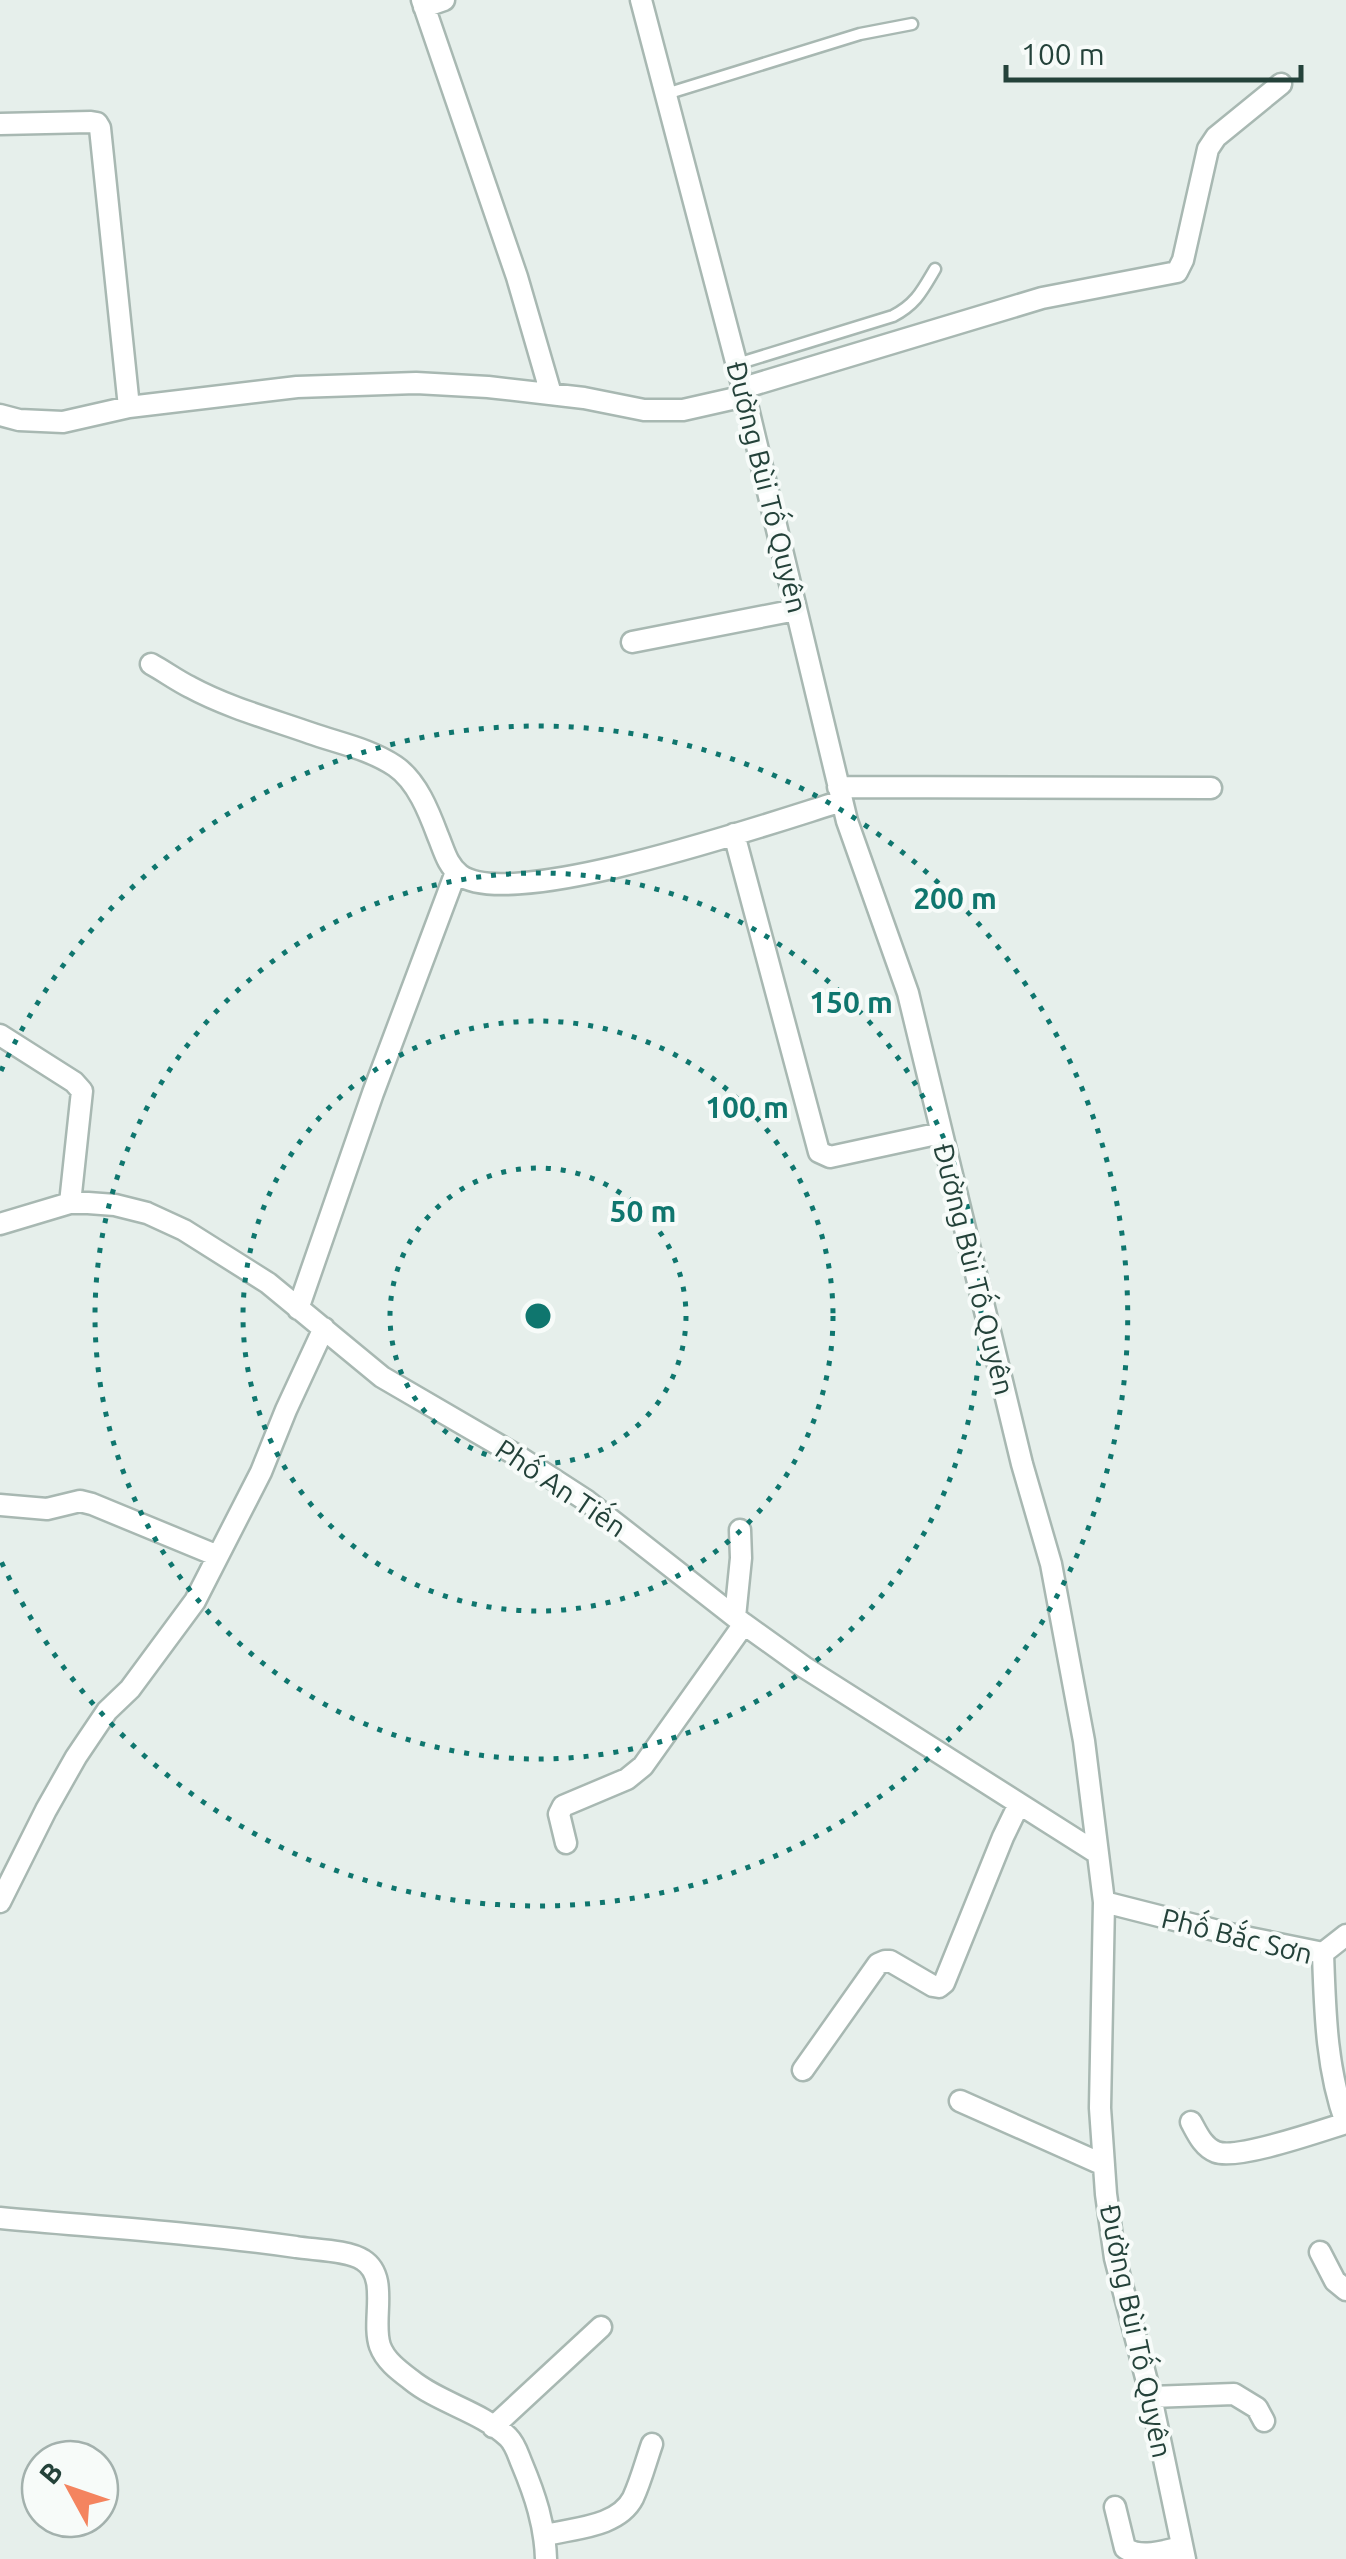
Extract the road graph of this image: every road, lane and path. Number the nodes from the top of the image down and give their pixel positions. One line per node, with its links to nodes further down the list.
1 (642, 0): 5 (street, Đường Bùi Tố Quyên)
2 (430, 2): 10 (street)
3 (912, 24): 5 (lane)
4 (1281, 84): 9 (street)
5 (666, 94): 8 (street, Đường Bùi Tố Quyên)
6 (0, 124): 11 (street)
7 (935, 269): 8 (lane)
8 (737, 364): 9 (street, Đường Bùi Tố Quyên)
9 (744, 392): 10 (street); 13 (street, Đường Bùi Tố Quyên)
10 (551, 394): 11 (street)
11 (128, 408): 12 (street)
12 (0, 416)
13 (796, 610): 14 (street); 17 (street, Đường Bùi Tố Quyên)
14 (632, 642)
15 (150, 664): 19 (street)
16 (1212, 788): 17 (street)
17 (840, 794): 18 (street); 21 (street, Đường Bùi Tố Quyên)
18 (734, 834): 19 (street); 21 (street)
19 (456, 872): 24 (street)
20 (0, 1035): 22 (street)
21 (941, 1133): 32 (street, Đường Bùi Tố Quyên)
22 (70, 1204): 23 (street, Phố An Tiến); 24 (street, Phố An Tiến)
23 (0, 1224)
24 (298, 1309): 25 (street, Phố An Tiến)
25 (324, 1328): 28 (street); 29 (street, Phố An Tiến)
26 (0, 1506): 28 (street)
27 (740, 1530): 29 (street)
28 (218, 1556): 33 (street)
29 (740, 1620): 30 (street, Phố An Tiến); 31 (street)
30 (1020, 1804): 32 (street, Phố An Tiến); 37 (street)
31 (566, 1843)
32 (1097, 1853): 34 (street, Đường Bùi Tố Quyên)
33 (0, 1902)
34 (1104, 1902): 36 (street, Phố Bắc Sơn); 41 (street, Đường Bùi Tố Quyên)
35 (1346, 1935): 36 (street)
36 (1323, 1953): 40 (street, Phố Bắc Sơn)
37 (803, 2070)
38 (960, 2101): 41 (street)
39 (1191, 2122): 40 (street)
40 (1346, 2123)
41 (1104, 2166): 46 (street, Đường Bùi Tố Quyên)
42 (0, 2218): 48 (street)
43 (1320, 2252): 44 (street)
44 (1346, 2290)
45 (601, 2328): 48 (street)
46 (1151, 2397): 47 (street); 52 (street, Đường Bùi Tố Quyên)
47 (1264, 2421)
48 (492, 2427): 51 (street)
49 (652, 2444): 51 (street)
50 (1115, 2508): 52 (street)
51 (546, 2535): 53 (street)
52 (1184, 2553)
53 (546, 2559)

